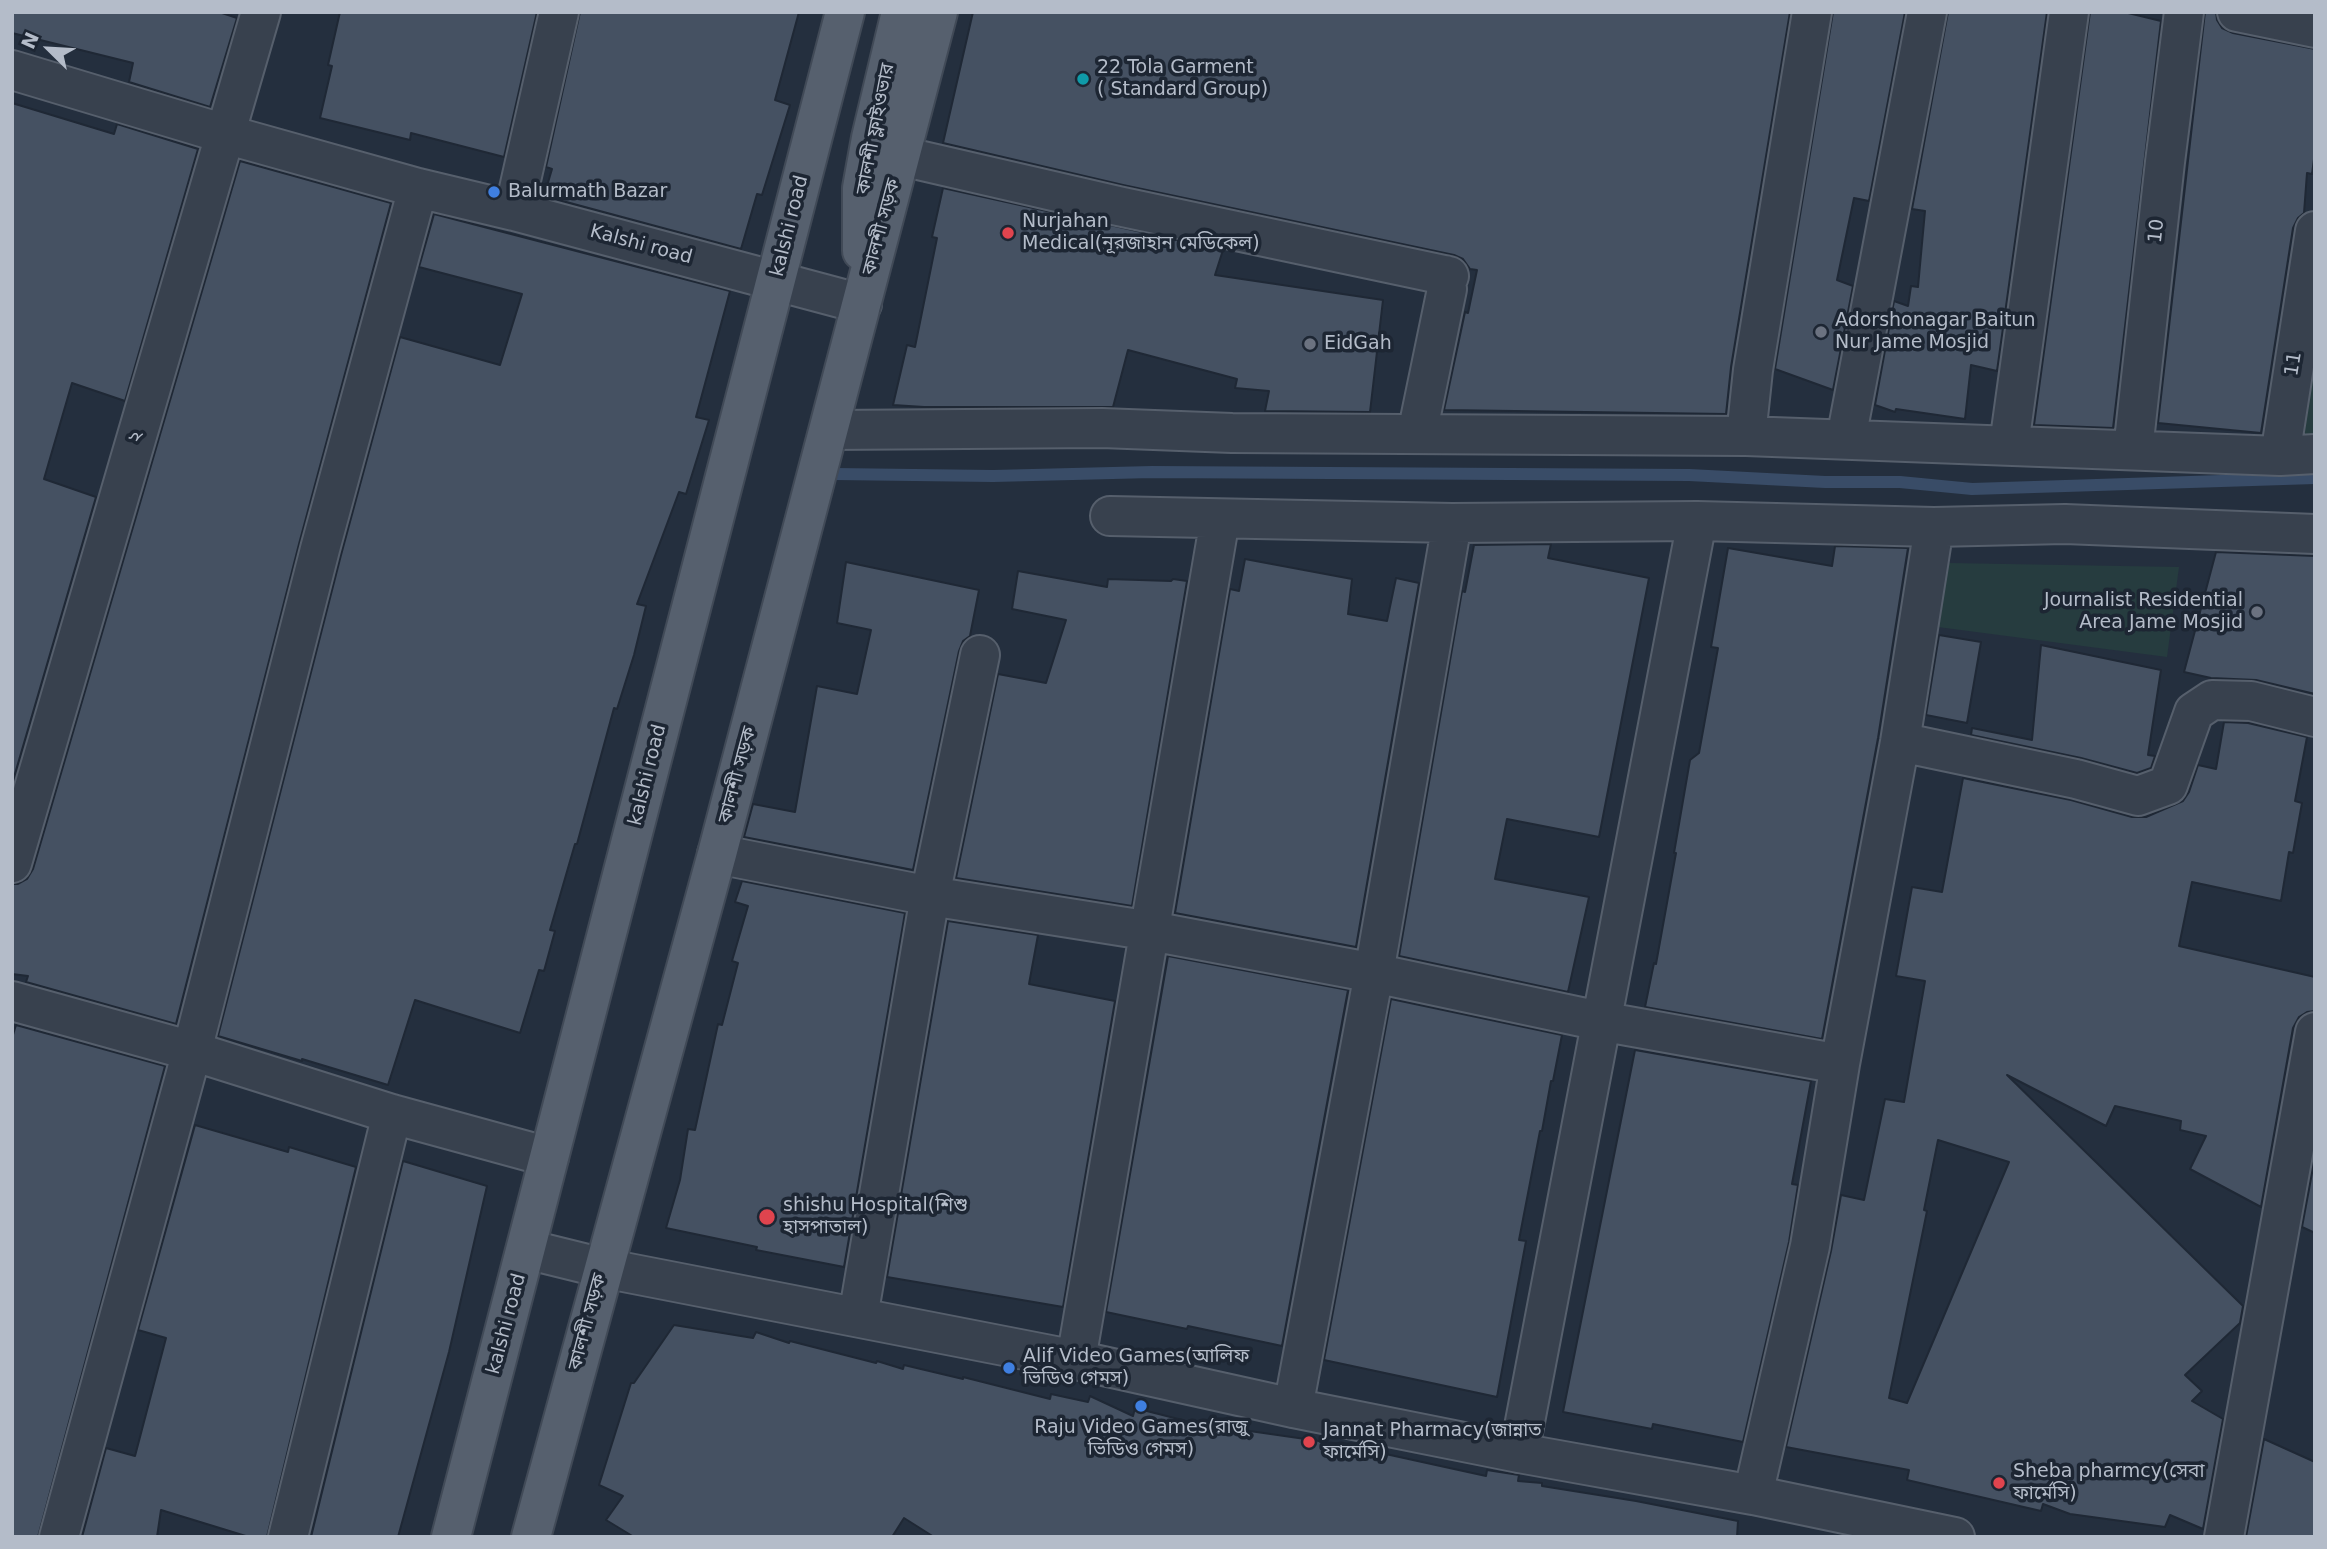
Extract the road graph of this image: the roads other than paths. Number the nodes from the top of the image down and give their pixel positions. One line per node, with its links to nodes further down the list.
1 (261, 12): 13 (street, ২)
2 (559, 12): 16 (street)
3 (845, 12): 18 (main road, kalshi road)
4 (901, 12): 19 (main road, কালশী ফ্লাইওভার)
5 (938, 12): 14 (main road, কালশী সড়ক)
6 (1812, 12): 22 (street)
7 (1927, 12): 23 (street)
8 (2069, 12): 24 (street)
9 (2184, 12): 25 (street, 10)
10 (2237, 12): 11 (street)
11 (2315, 28)
12 (12, 70): 13 (street, Kalshi road)
13 (225, 134): 15 (street, Kalshi road); 37 (street, ২)
14 (901, 156): 19 (main road, কালশী সড়ক); 21 (street)
15 (418, 188): 16 (street, Kalshi road); 44 (street)
16 (514, 211): 18 (street, Kalshi road)
17 (2315, 232): 26 (street, 11)
18 (775, 281): 19 (street, Kalshi road); 47 (main road, kalshi road)
19 (864, 296): 20 (main road, কালশী সড়ক)
20 (829, 430): 21 (street); 36 (main road, কালশী সড়ক)
21 (1416, 434): 22 (street)
22 (1746, 436): 23 (street)
23 (1846, 439): 24 (street)
24 (2009, 445): 25 (street)
25 (2133, 450): 26 (street)
26 (2297, 455)
27 (1110, 516): 28 (street)
28 (1220, 519): 30 (street); 39 (street)
29 (1697, 521): 30 (street); 31 (street); 42 (street)
30 (1452, 523): 40 (street)
31 (1934, 527): 32 (street); 35 (street)
32 (2315, 534)
33 (980, 655): 38 (street)
34 (2315, 717): 35 (street)
35 (1900, 742): 45 (street)
36 (717, 854): 38 (street); 49 (main road, কালশী সড়ক)
37 (12, 863)
38 (930, 896): 39 (street); 50 (street)
39 (1151, 931): 40 (street); 51 (street)
40 (1374, 973): 42 (street); 52 (street)
41 (12, 1000): 44 (street)
42 (1600, 1021): 45 (street); 53 (street)
43 (2315, 1032): 60 (street)
44 (190, 1058): 46 (street); 55 (street)
45 (1840, 1064): 54 (street)
46 (392, 1114): 47 (street); 56 (street)
47 (550, 1157): 48 (main road, kalshi road)
48 (526, 1249): 49 (street); 57 (main road, kalshi road)
49 (603, 1268): 50 (street); 58 (main road, কালশী সড়ক)
50 (858, 1317): 51 (street)
51 (1076, 1360): 52 (street)
52 (1293, 1408): 53 (street)
53 (1520, 1453): 54 (street)
54 (1752, 1495): 59 (street)
55 (59, 1537)
56 (288, 1537)
57 (451, 1537)
58 (531, 1537)
59 (1955, 1537)
60 (2224, 1537)

